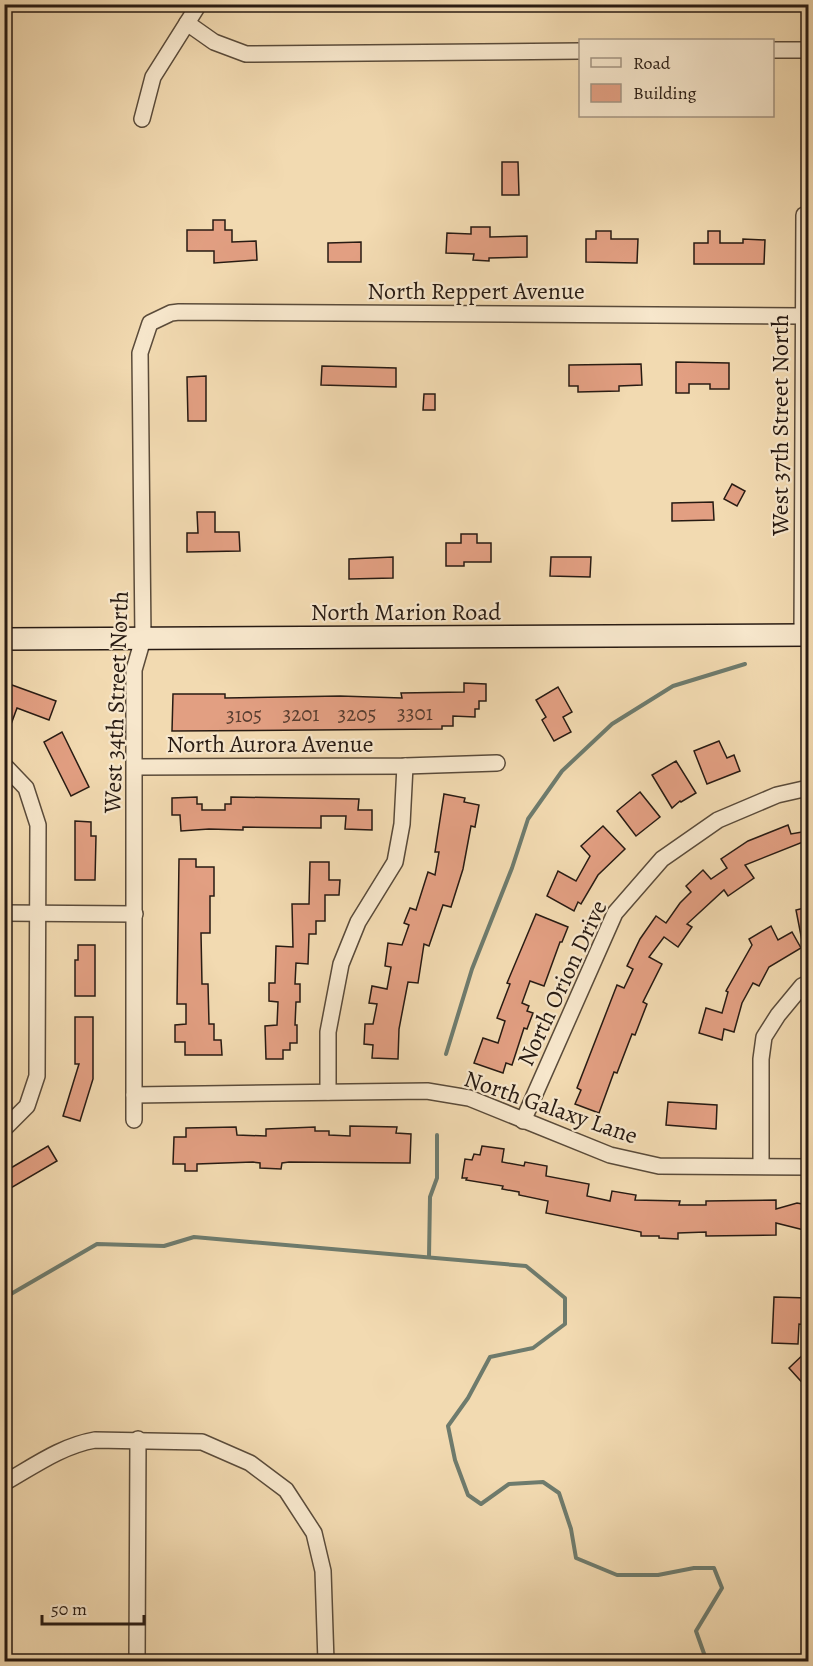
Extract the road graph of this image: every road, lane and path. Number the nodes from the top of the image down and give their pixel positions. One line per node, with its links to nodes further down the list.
1 (198, 4): 2 (street)
2 (187, 23): 5 (street); 6 (street)
3 (774, 50): 4 (street)
4 (808, 50)
5 (579, 51)
6 (142, 119)
7 (804, 215): 8 (street, West 37th Street North)
8 (803, 316): 9 (street, North Reppert Avenue); 10 (street, West 37th Street North)
9 (150, 323): 12 (street, West 34th Street North)
10 (805, 635): 12 (main road, North Marion Road)
11 (4, 639): 12 (main road, North Marion Road)
12 (143, 639): 16 (street, West 34th Street North)
13 (497, 763): 15 (street, North Aurora Avenue)
14 (4, 765): 19 (street)
15 (405, 766): 16 (street, North Aurora Avenue); 22 (street)
16 (135, 767): 20 (street, West 34th Street North)
17 (808, 788): 25 (street, North Orion Drive)
18 (4, 913): 19 (street)
19 (38, 914): 20 (street); 26 (street)
20 (135, 914): 23 (street, West 34th Street North)
21 (808, 983): 27 (street)
22 (327, 1092): 23 (street, North Galaxy Lane); 25 (street, North Galaxy Lane)
23 (134, 1095): 24 (street, West 34th Street North)
24 (134, 1120)
25 (523, 1121): 27 (street, North Galaxy Lane)
26 (4, 1129)
27 (760, 1166): 28 (street, North Galaxy Lane)
28 (808, 1167)
29 (138, 1439): 30 (street); 31 (street); 32 (street)
30 (4, 1483)
31 (137, 1662)
32 (326, 1662)

